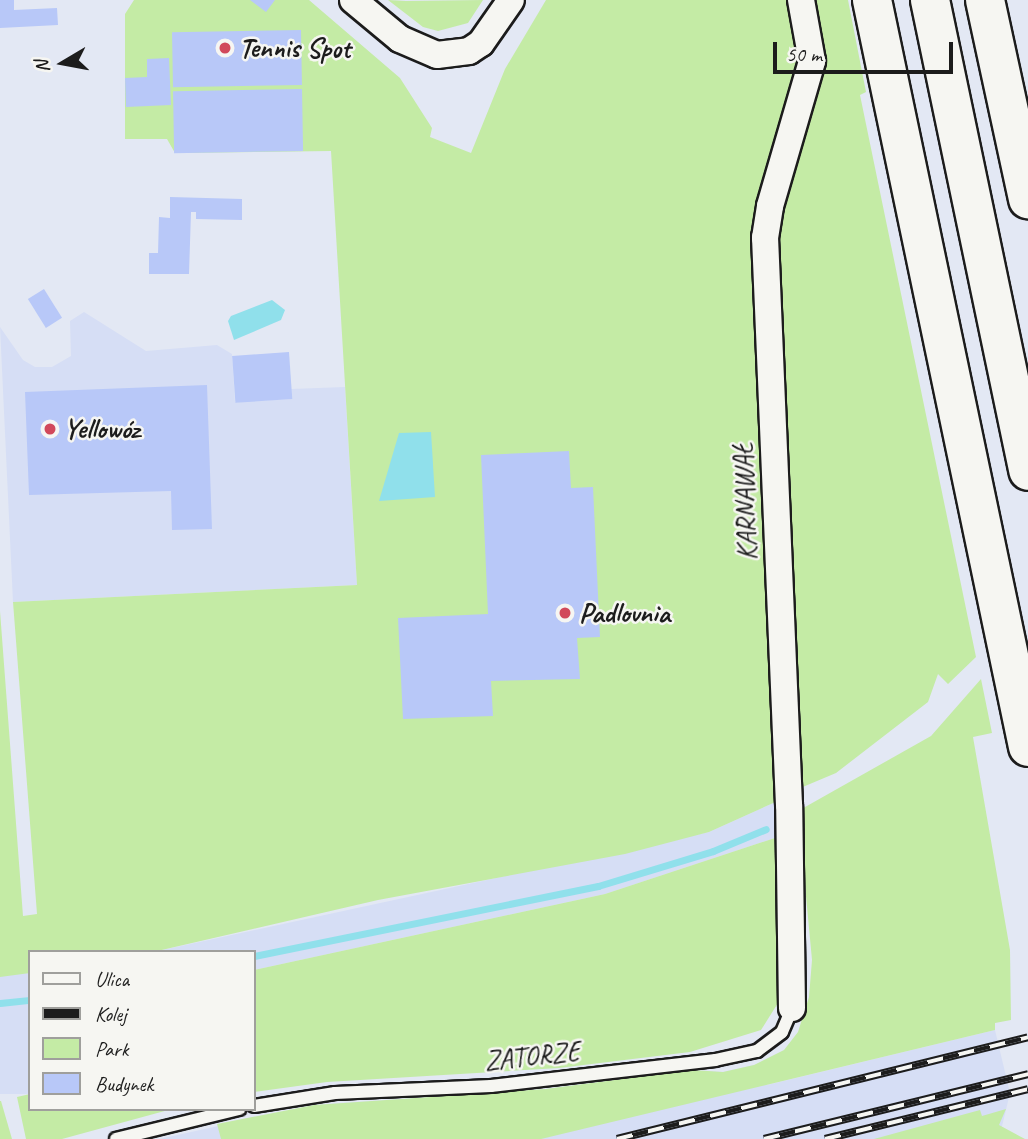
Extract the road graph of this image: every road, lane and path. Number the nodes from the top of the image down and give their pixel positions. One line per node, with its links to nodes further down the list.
1 (353, 0): 2 (street)
2 (511, 0)
3 (801, 0): 10 (street, KARNAWAŁ)
4 (872, 0): 9 (highway)
5 (930, 0): 8 (highway)
6 (985, 0): 7 (highway)
7 (1028, 199)
8 (1028, 471)
9 (1028, 747)
10 (792, 1008): 11 (lane, ZATORZE)
11 (256, 1106)
12 (231, 1111): 13 (lane)
13 (116, 1139)

